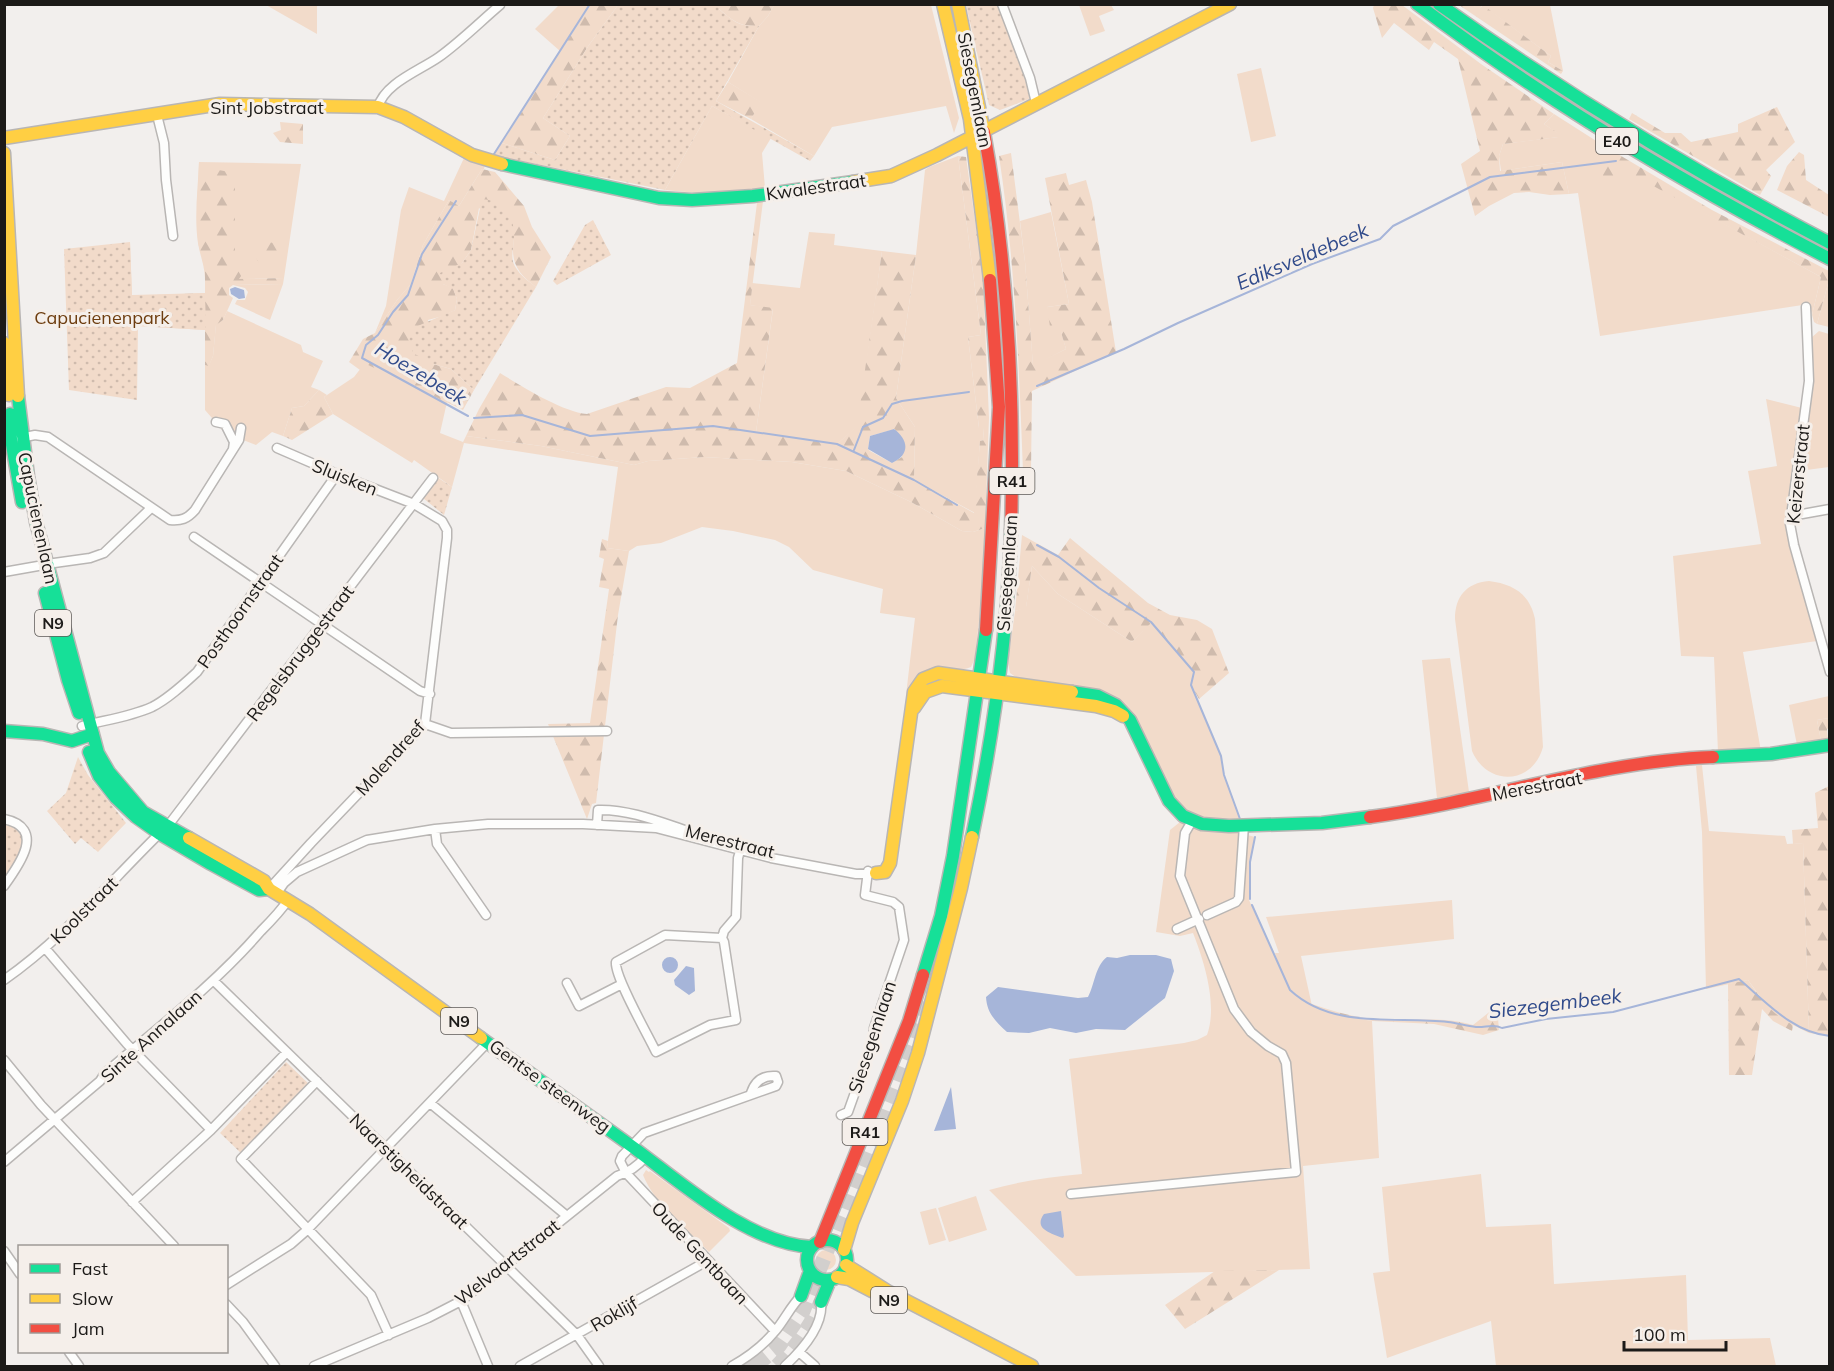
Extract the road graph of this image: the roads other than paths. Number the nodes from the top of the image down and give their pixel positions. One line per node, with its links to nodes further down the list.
1 (943, 4): 12 (main road, Siesegemlaan / R41)
2 (958, 4): 11 (main road, Siesegemlaan / R41)
3 (1002, 4): 8 (street)
4 (1418, 4): 17 (main road, E40)
5 (1439, 4): 16 (main road, E40)
6 (500, 5): 9 (street)
7 (1228, 5): 8 (main road, Kwalestraat)
8 (1036, 104): 11 (main road, Kwalestraat)
9 (378, 107): 10 (main road, Sint Jobstraat); 12 (main road, Kwalestraat)
10 (157, 115): 13 (main road, Sint Jobstraat); 15 (street)
11 (984, 130): 12 (main road, Kwalestraat); 38 (main road, Siesegemlaan / R41)
12 (973, 137): 37 (main road, Siesegemlaan / R41)
13 (4, 138)
14 (4, 153): 22 (main road, Capucienenlaan / N9)
15 (173, 236)
16 (1830, 243)
17 (1830, 259)
18 (1806, 307): 30 (street, Keizerstraat)
19 (4, 343): 22 (main road, Capucienenlaan / N9)
20 (216, 422): 24 (street)
21 (241, 428): 24 (street)
22 (12, 439): 28 (street); 32 (main road, Capucienenlaan / N9)
23 (277, 448): 25 (street, Sluisken)
24 (233, 449): 28 (street)
25 (337, 474): 27 (street, Sluisken); 34 (street, Posthoornstraat)
26 (433, 478): 27 (street, Regelsbruggestraat)
27 (414, 504): 35 (street, Regelsbruggestraat); 40 (street, Molendreef)
28 (151, 508): 32 (street)
29 (1830, 509): 30 (street)
30 (1791, 516): 36 (street, Keizerstraat)
31 (194, 537): 34 (street)
32 (42, 565): 33 (street); 45 (main road, Capucienenlaan / N9)
33 (4, 572)
34 (260, 582): 35 (street); 45 (street, Posthoornstraat)
35 (322, 624): 40 (street); 54 (street, Regelsbruggestraat)
36 (1830, 672)
37 (980, 678): 38 (main road); 39 (main road, Siesegemlaan / R41); 42 (main road)
38 (998, 681): 41 (main road, Siesegemlaan / R41); 44 (main road)
39 (978, 691): 41 (main road); 42 (main road); 91 (main road, Siesegemlaan / R41)
40 (430, 694): 43 (street, Molendreef)
41 (996, 694): 44 (main road); 93 (main road, Siesegemlaan / R41)
42 (910, 718): 58 (main road)
43 (425, 724): 47 (street); 56 (street, Molendreef)
44 (1132, 726): 50 (main road)
45 (88, 730): 46 (main road); 54 (main road, Gentse steenweg / N9)
46 (4, 731)
47 (607, 731)
48 (1830, 745): 52 (main road, Merestraat)
49 (4, 819): 59 (street)
50 (1192, 821): 52 (main road, Merestraat); 63 (street)
51 (597, 825): 53 (street, Merestraat); 55 (street, Merestraat); 58 (street, Merestraat)
52 (1244, 825): 63 (street)
53 (435, 829): 57 (street, Merestraat); 62 (street)
54 (163, 831): 60 (main road, Gentse steenweg / N9); 66 (street, Koolstraat)
55 (740, 850): 58 (street, Merestraat); 65 (street)
56 (300, 856): 57 (street); 60 (street, Molendreef)
57 (310, 866): 60 (street, Merestraat)
58 (870, 873): 78 (street, Siesegemlaan)
59 (4, 886)
60 (273, 891): 61 (main road, Gentse steenweg / N9)
61 (288, 900): 68 (street, Sinte Annalaan); 71 (main road, Gentse steenweg / N9)
62 (486, 915)
63 (1203, 917): 64 (street); 86 (street)
64 (1177, 928)
65 (722, 938): 70 (street); 70 (street)
66 (45, 948): 67 (street, Koolstraat); 72 (street)
67 (4, 980)
68 (214, 981): 72 (street, Sinte Annalaan); 73 (street, Naarstigheidstraat)
69 (567, 983): 70 (street)
70 (622, 984)
71 (488, 1042): 77 (street); 81 (main road, Gentse steenweg / N9)
72 (133, 1049): 79 (street, Sinte Annalaan); 80 (street)
73 (287, 1052): 75 (street, Naarstigheidstraat); 80 (street)
74 (4, 1060): 79 (street)
75 (316, 1081): 82 (street, Naarstigheidstraat); 89 (street)
76 (751, 1093): 81 (street)
77 (430, 1103): 82 (street); 88 (street)
78 (841, 1115)
79 (55, 1120): 84 (street, Sinte Annalaan); 87 (street)
80 (211, 1130): 87 (street)
81 (632, 1145): 83 (main road, Gentse steenweg / N9); 85 (street)
82 (386, 1148): 89 (street); 97 (street, Naarstigheidstraat)
83 (646, 1156): 85 (street, Welvaartstraat); 90 (main road, Gentse steenweg / N9)
84 (4, 1162)
85 (626, 1173): 88 (street, Welvaartstraat); 95 (street, Oude Gentbaan)
86 (1071, 1194)
87 (132, 1202): 92 (street)
88 (567, 1216): 97 (street, Welvaartstraat)
89 (307, 1230): 101 (street); 108 (street)
90 (773, 1240): 91 (main road, Gentse steenweg / N9); 98 (main road, Gentse steenweg / N9)
91 (816, 1244): 93 (main road, N9); 98 (main road, R41)
92 (173, 1245)
93 (844, 1250): 96 (main road)
94 (4, 1251): 99 (street)
95 (707, 1261): 107 (street, Oude Gentbaan); 109 (street, Roklijf)
96 (846, 1264): 100 (main road); 106 (main road, N9)
97 (506, 1266): 103 (street, Welvaartstraat); 109 (street, Naarstigheidstraat)
98 (809, 1268): 100 (main road, N9); 102 (main road, R41)
99 (18, 1271)
100 (833, 1278): 104 (main road); 106 (main road, N9)
101 (228, 1284)
102 (801, 1296): 107 (street, R41)
103 (461, 1301): 108 (street, Welvaartstraat); 115 (street)
104 (821, 1302): 110 (street)
105 (228, 1306): 113 (street)
106 (942, 1321): 121 (main road, N9)
107 (775, 1331): 118 (street, R41)
108 (389, 1335): 114 (street, Welvaartstraat)
109 (577, 1335): 116 (street, Roklijf); 117 (street, Naarstigheidstraat)
110 (799, 1352): 119 (street); 120 (street)
111 (70, 1354): 112 (street)
112 (79, 1366)
113 (275, 1366)
114 (314, 1366)
115 (488, 1366)
116 (520, 1366)
117 (599, 1366)
118 (732, 1366)
119 (785, 1366)
120 (815, 1366)
121 (1032, 1366)

